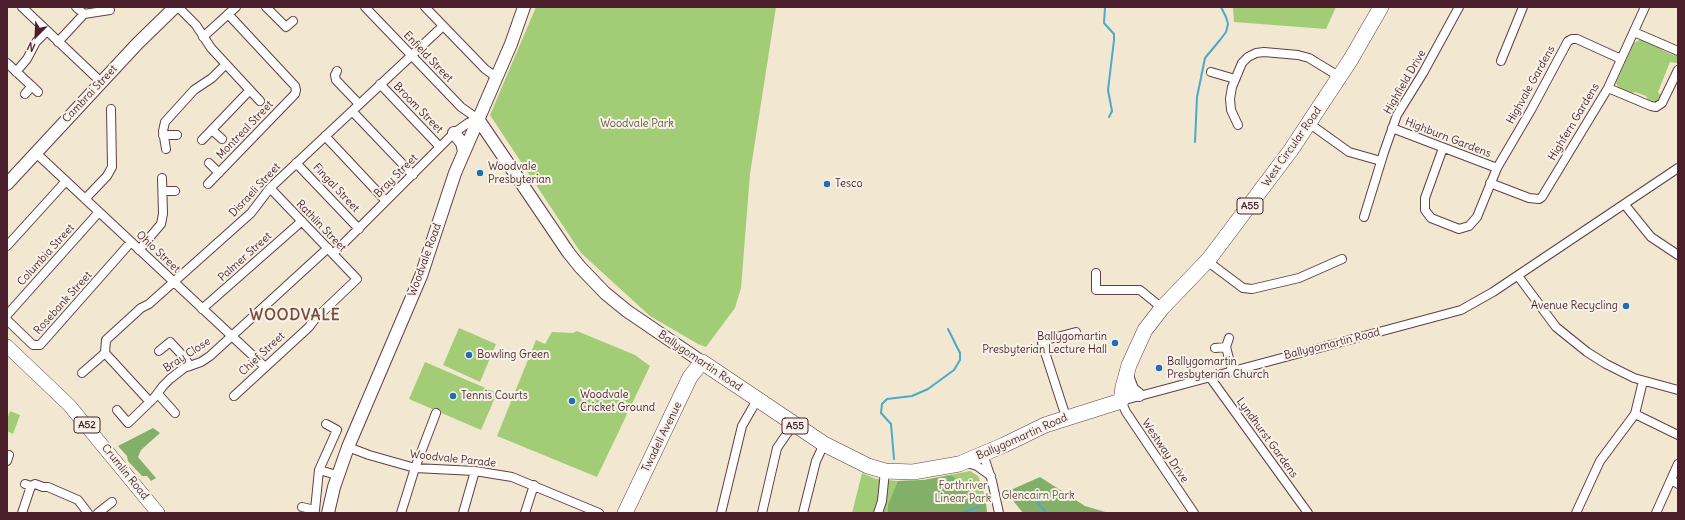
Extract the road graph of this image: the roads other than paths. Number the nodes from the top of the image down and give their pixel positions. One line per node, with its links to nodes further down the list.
1 (76, 7): 15 (street)
2 (175, 7): 36 (street, Cambrai Street)
3 (178, 7): 21 (street)
4 (236, 7): 16 (street)
5 (266, 7): 17 (street)
6 (365, 7): 24 (street, Enfield Street)
7 (425, 7): 18 (street)
8 (524, 7): 33 (street, Woodvale Road)
9 (1382, 7): 34 (highway, West Circular Road / A55)
10 (1459, 7): 48 (street, Highfield Drive)
11 (1523, 7): 26 (street)
12 (1645, 7): 20 (street, Highfern Gardens)
13 (26, 8): 19 (street)
14 (110, 10): 15 (street)
15 (84, 14): 22 (street)
16 (228, 14): 21 (street); 66 (street, Montreal Street)
17 (293, 21)
18 (443, 26): 24 (street, Disraeli Street); 33 (street)
19 (47, 31): 22 (street); 31 (street)
20 (1634, 32): 23 (street); 25 (street, Highfern Gardens)
21 (203, 37): 28 (street)
22 (58, 42): 36 (street)
23 (1678, 51)
24 (411, 56): 37 (street, Disraeli Street); 45 (street, Enfield Street)
25 (1621, 59): 38 (street, Highfern Gardens); 64 (street, Highvale Gardens)
26 (1501, 61)
27 (7, 63): 31 (street)
28 (226, 64): 39 (street); 51 (street)
29 (1678, 70): 38 (street)
30 (337, 71): 42 (street)
31 (16, 72): 40 (street)
32 (1211, 72): 35 (street)
33 (496, 77): 45 (street, Woodvale Road)
34 (1340, 77): 35 (street); 46 (highway, West Circular Road / A55)
35 (1235, 79): 47 (street)
36 (101, 82): 60 (street, Cambrai Street)
37 (380, 84): 42 (street, Disraeli Street); 56 (street, Broom Street)
38 (1608, 88): 70 (street, Highfern Gardens)
39 (250, 90): 41 (street); 49 (street)
40 (25, 94)
41 (260, 101)
42 (359, 104): 44 (street, Disraeli Street)
43 (111, 109): 76 (street)
44 (352, 111): 53 (street, Disraeli Street); 67 (street)
45 (478, 119): 50 (street, Bray Street); 59 (street, Woodvale Road); 107 (street, Ballygomartin Road)
46 (1310, 124): 61 (street); 89 (highway, West Circular Road / A55)
47 (1238, 125)
48 (1392, 128): 58 (street, Highburn Gardens); 61 (street, Highfield Drive)
49 (212, 130): 54 (street); 55 (street)
50 (454, 133): 56 (street, Bray Street); 59 (street)
51 (163, 135): 52 (street); 57 (street)
52 (177, 135)
53 (325, 136): 63 (street, Disraeli Street); 77 (street)
54 (222, 139)
55 (202, 140)
56 (440, 147): 67 (street, Bray Street)
57 (166, 148)
58 (1443, 148): 64 (street, Highburn Gardens); 70 (street, Highvale Gardens)
59 (464, 151): 131 (street, Woodvale Road)
60 (36, 153): 69 (street, Ohio Street); 71 (street, Cambrai Street)
61 (1381, 160): 80 (street, Highfield Drive)
62 (209, 163): 66 (street)
63 (296, 163): 73 (street, Disraeli Street); 82 (street, Fingal Street)
64 (1497, 168): 70 (street, Highvale Gardens)
65 (1678, 168): 78 (street, Ballygomartin Road)
66 (219, 173): 72 (street, Montreal Street)
67 (413, 175): 77 (street, Bray Street)
68 (162, 178): 74 (street)
69 (66, 181): 76 (street, Ohio Street); 84 (street)
70 (1490, 183)
71 (7, 184)
72 (208, 184)
73 (270, 188): 81 (street, Rathlin Street); 93 (street, Disraeli Street)
74 (162, 191): 75 (street); 85 (street)
75 (175, 191)
76 (85, 199): 79 (street, Ohio Street)
77 (386, 201): 82 (street, Bray Street)
78 (1625, 205): 87 (street); 91 (street, Ballygomartin Road)
79 (99, 212): 83 (street, Ohio Street); 97 (street, Columbia Street)
80 (1364, 217)
81 (302, 221): 86 (street, Rathlin Street); 95 (street, Palmer Street)
82 (359, 229): 86 (street, Bray Street)
83 (131, 242): 85 (street, Ohio Street); 97 (street, Rosebank Street)
84 (7, 246)
85 (139, 250): 93 (street, Ohio Street)
86 (330, 251): 92 (street, Rathlin Street); 100 (street, Bray Street)
87 (1678, 255)
88 (1342, 259): 89 (street)
89 (1206, 261): 94 (highway, West Circular Road / A55)
90 (1096, 273): 94 (street)
91 (1518, 276): 110 (street, Ballygomartin Road); 114 (street)
92 (357, 279): 109 (street, Chief Street)
93 (174, 282): 95 (street, Ohio Street); 98 (street, Disraeli Street)
94 (1162, 308): 112 (highway, West Circular Road / A55)
95 (202, 309): 100 (street, Ohio Street)
96 (121, 314): 98 (street)
97 (8, 316)
98 (127, 321): 106 (street, Disraeli Street)
99 (1076, 332): 126 (street)
100 (232, 336): 108 (street, Bray Close); 109 (street, Ohio Street)
101 (1229, 338): 103 (street)
102 (7, 346): 148 (main road, Crumlin Road / A52)
103 (1226, 347): 104 (street); 110 (street)
104 (1215, 348)
105 (159, 351): 108 (street)
106 (105, 353): 111 (street); 121 (street)
107 (702, 362): 119 (highway, Ballygomartin Road / A55); 154 (highway, Twadell Avenue)
108 (190, 366): 116 (street, Bray Close)
109 (265, 367): 118 (street, Chief Street)
110 (1232, 370): 113 (street, Ballygomartin Road)
111 (82, 373)
112 (1126, 373): 117 (street); 120 (highway, West Circular Road / A55)
113 (1209, 376): 117 (street, Ballygomartin Road); 161 (street, Lyndhurst Gardens)
114 (1643, 382): 115 (street); 125 (street)
115 (1678, 390)
116 (158, 394): 121 (street, Bray Close); 123 (street)
117 (1139, 395): 120 (street, Ballygomartin Road)
118 (234, 396)
119 (757, 400): 128 (highway, Ballygomartin Road / A55); 155 (street)
120 (1121, 401): 126 (highway, Ballygomartin Road / A55); 160 (street, Westway Drive)
121 (150, 402): 122 (street, Bray Close)
122 (116, 410)
123 (174, 413)
124 (436, 413): 135 (street)
125 (1634, 414): 129 (street); 162 (street)
126 (1066, 417): 132 (highway, Ballygomartin Road / A55)
127 (326, 424): 136 (street)
128 (793, 425): 130 (highway, Ballygomartin Road / A55); 156 (street)
129 (1678, 435)
130 (824, 444): 138 (highway, Ballygomartin Road / A55); 157 (street)
131 (348, 447): 135 (street, Woodvale Parade); 139 (street, Woodvale Road)
132 (983, 454): 133 (highway, Ballygomartin Road / A55); 140 (street)
133 (964, 462): 138 (highway, Ballygomartin Road / A55); 140 (street)
134 (1678, 464): 141 (street)
135 (415, 468): 137 (street, Woodvale Parade); 150 (street)
136 (319, 470): 139 (street); 144 (street)
137 (475, 471): 142 (street, Woodvale Parade); 151 (street)
138 (886, 471): 158 (street)
139 (338, 475): 149 (street, Woodvale Road)
140 (991, 476): 159 (street)
141 (1674, 482): 163 (street)
142 (534, 485): 152 (street); 153 (street, Woodvale Parade)
143 (112, 502): 147 (street)
144 (302, 508)
145 (22, 513): 146 (street)
146 (88, 513)
147 (98, 513)
148 (158, 513)
149 (328, 513)
150 (401, 513)
151 (463, 513)
152 (524, 513)
153 (599, 513)
154 (625, 513)
155 (721, 513)
156 (762, 513)
157 (803, 513)
158 (878, 513)
159 (999, 513)
160 (1194, 513)
161 (1308, 513)
162 (1576, 513)
163 (1656, 513)

